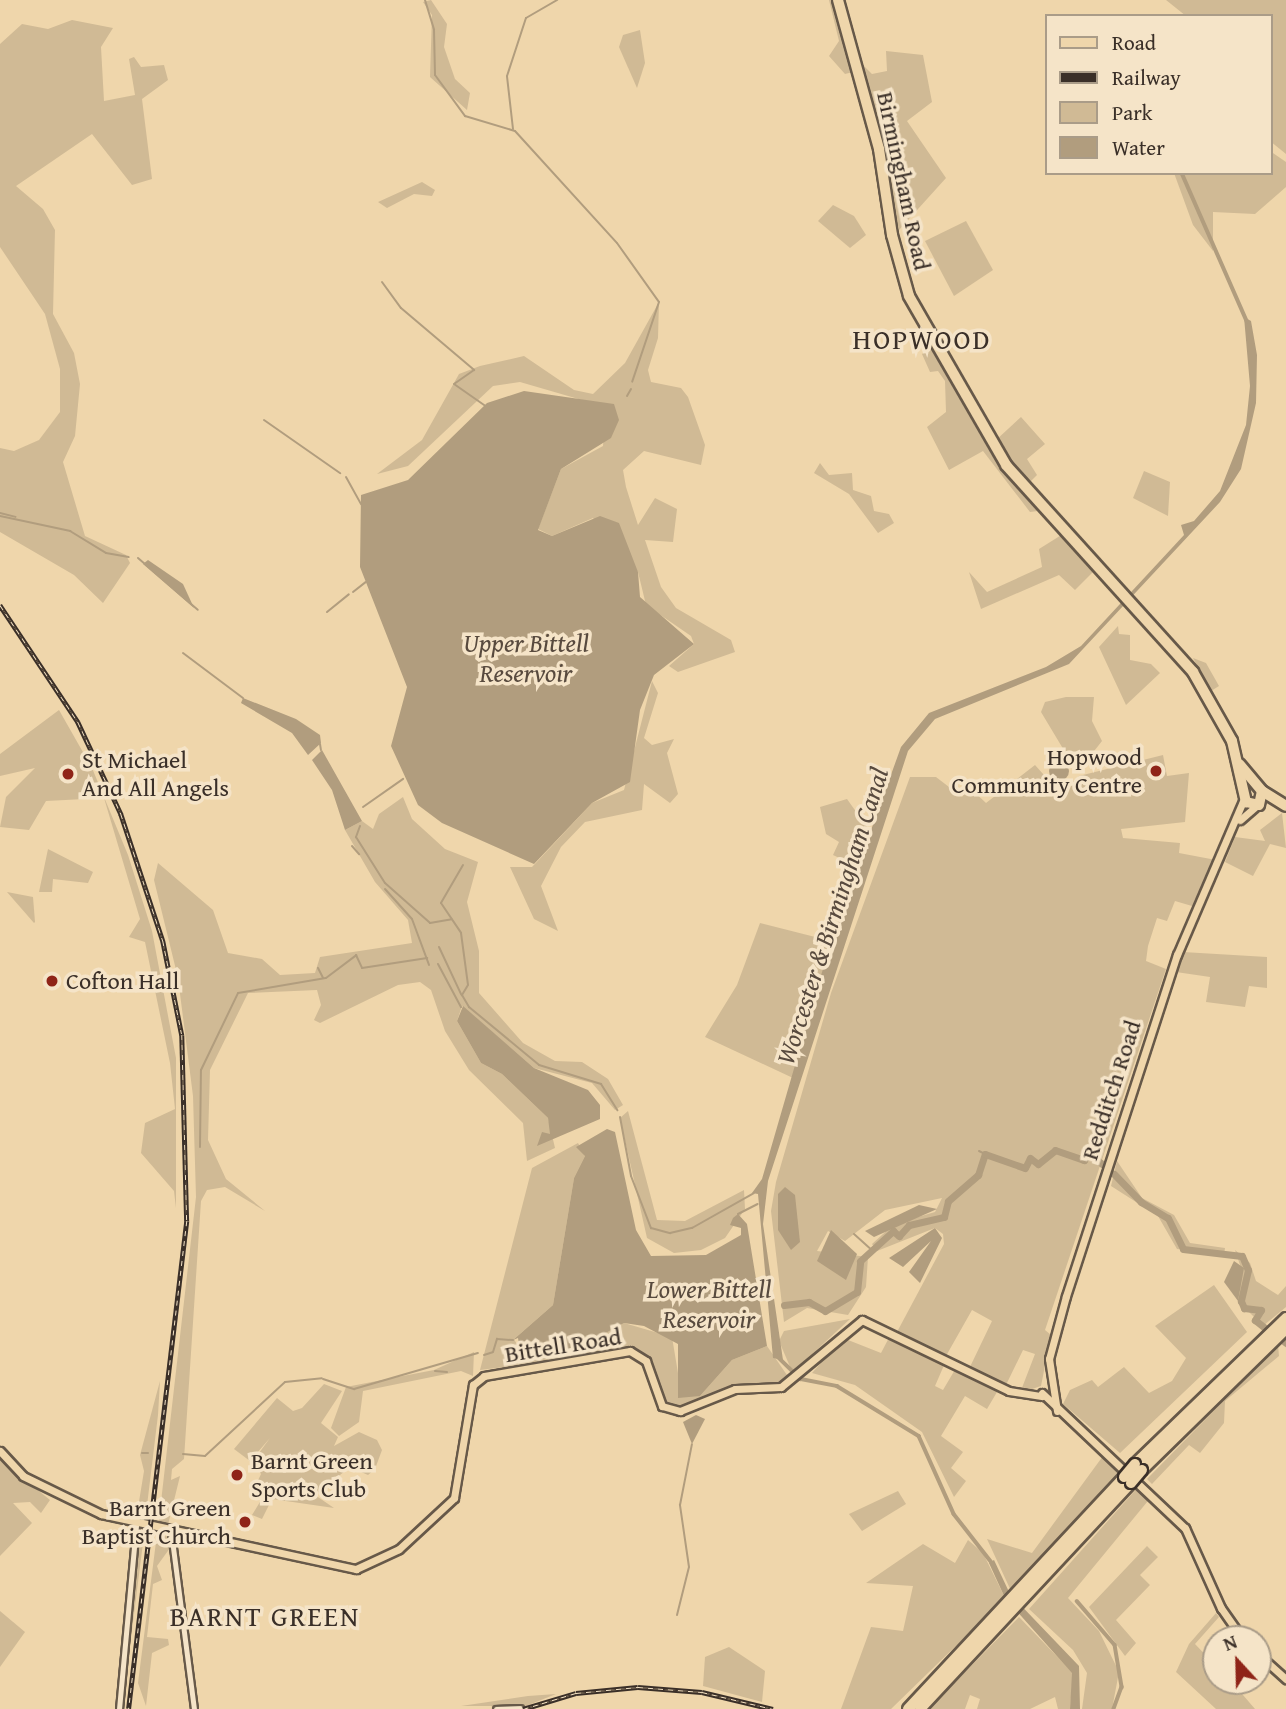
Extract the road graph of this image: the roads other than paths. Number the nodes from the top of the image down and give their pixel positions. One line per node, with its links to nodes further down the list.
1 (838, 0): 2 (highway, Birmingham Road)
2 (1131, 597): 3 (highway, Redditch Road)
3 (1239, 764): 4 (highway, Redditch Road); 5 (highway, Redditch Road)
4 (1259, 789): 5 (highway); 6 (highway); 7 (highway, Redditch Road)
5 (1244, 796): 6 (highway); 8 (main road, Redditch Road)
6 (1257, 806): 7 (highway); 8 (main road, Redditch Road)
7 (1286, 807)
8 (1237, 822): 10 (main road, Redditch Road)
9 (1283, 1325): 14 (highway, bridge)
10 (1047, 1396): 13 (main road, Bittell Road); 15 (main road)
11 (0, 1451): 12 (main road, Bittell Road)
12 (136, 1525): 13 (main road, Bittell Road); 19 (street)
13 (171, 1532): 20 (street)
14 (1010, 1610): 22 (highway); 23 (highway)
15 (1236, 1625)
16 (1272, 1666): 17 (main road)
17 (1286, 1679)
18 (520, 1708): 21 (street)
19 (119, 1709)
20 (194, 1709)
21 (496, 1709)
22 (908, 1709)
23 (920, 1709)

